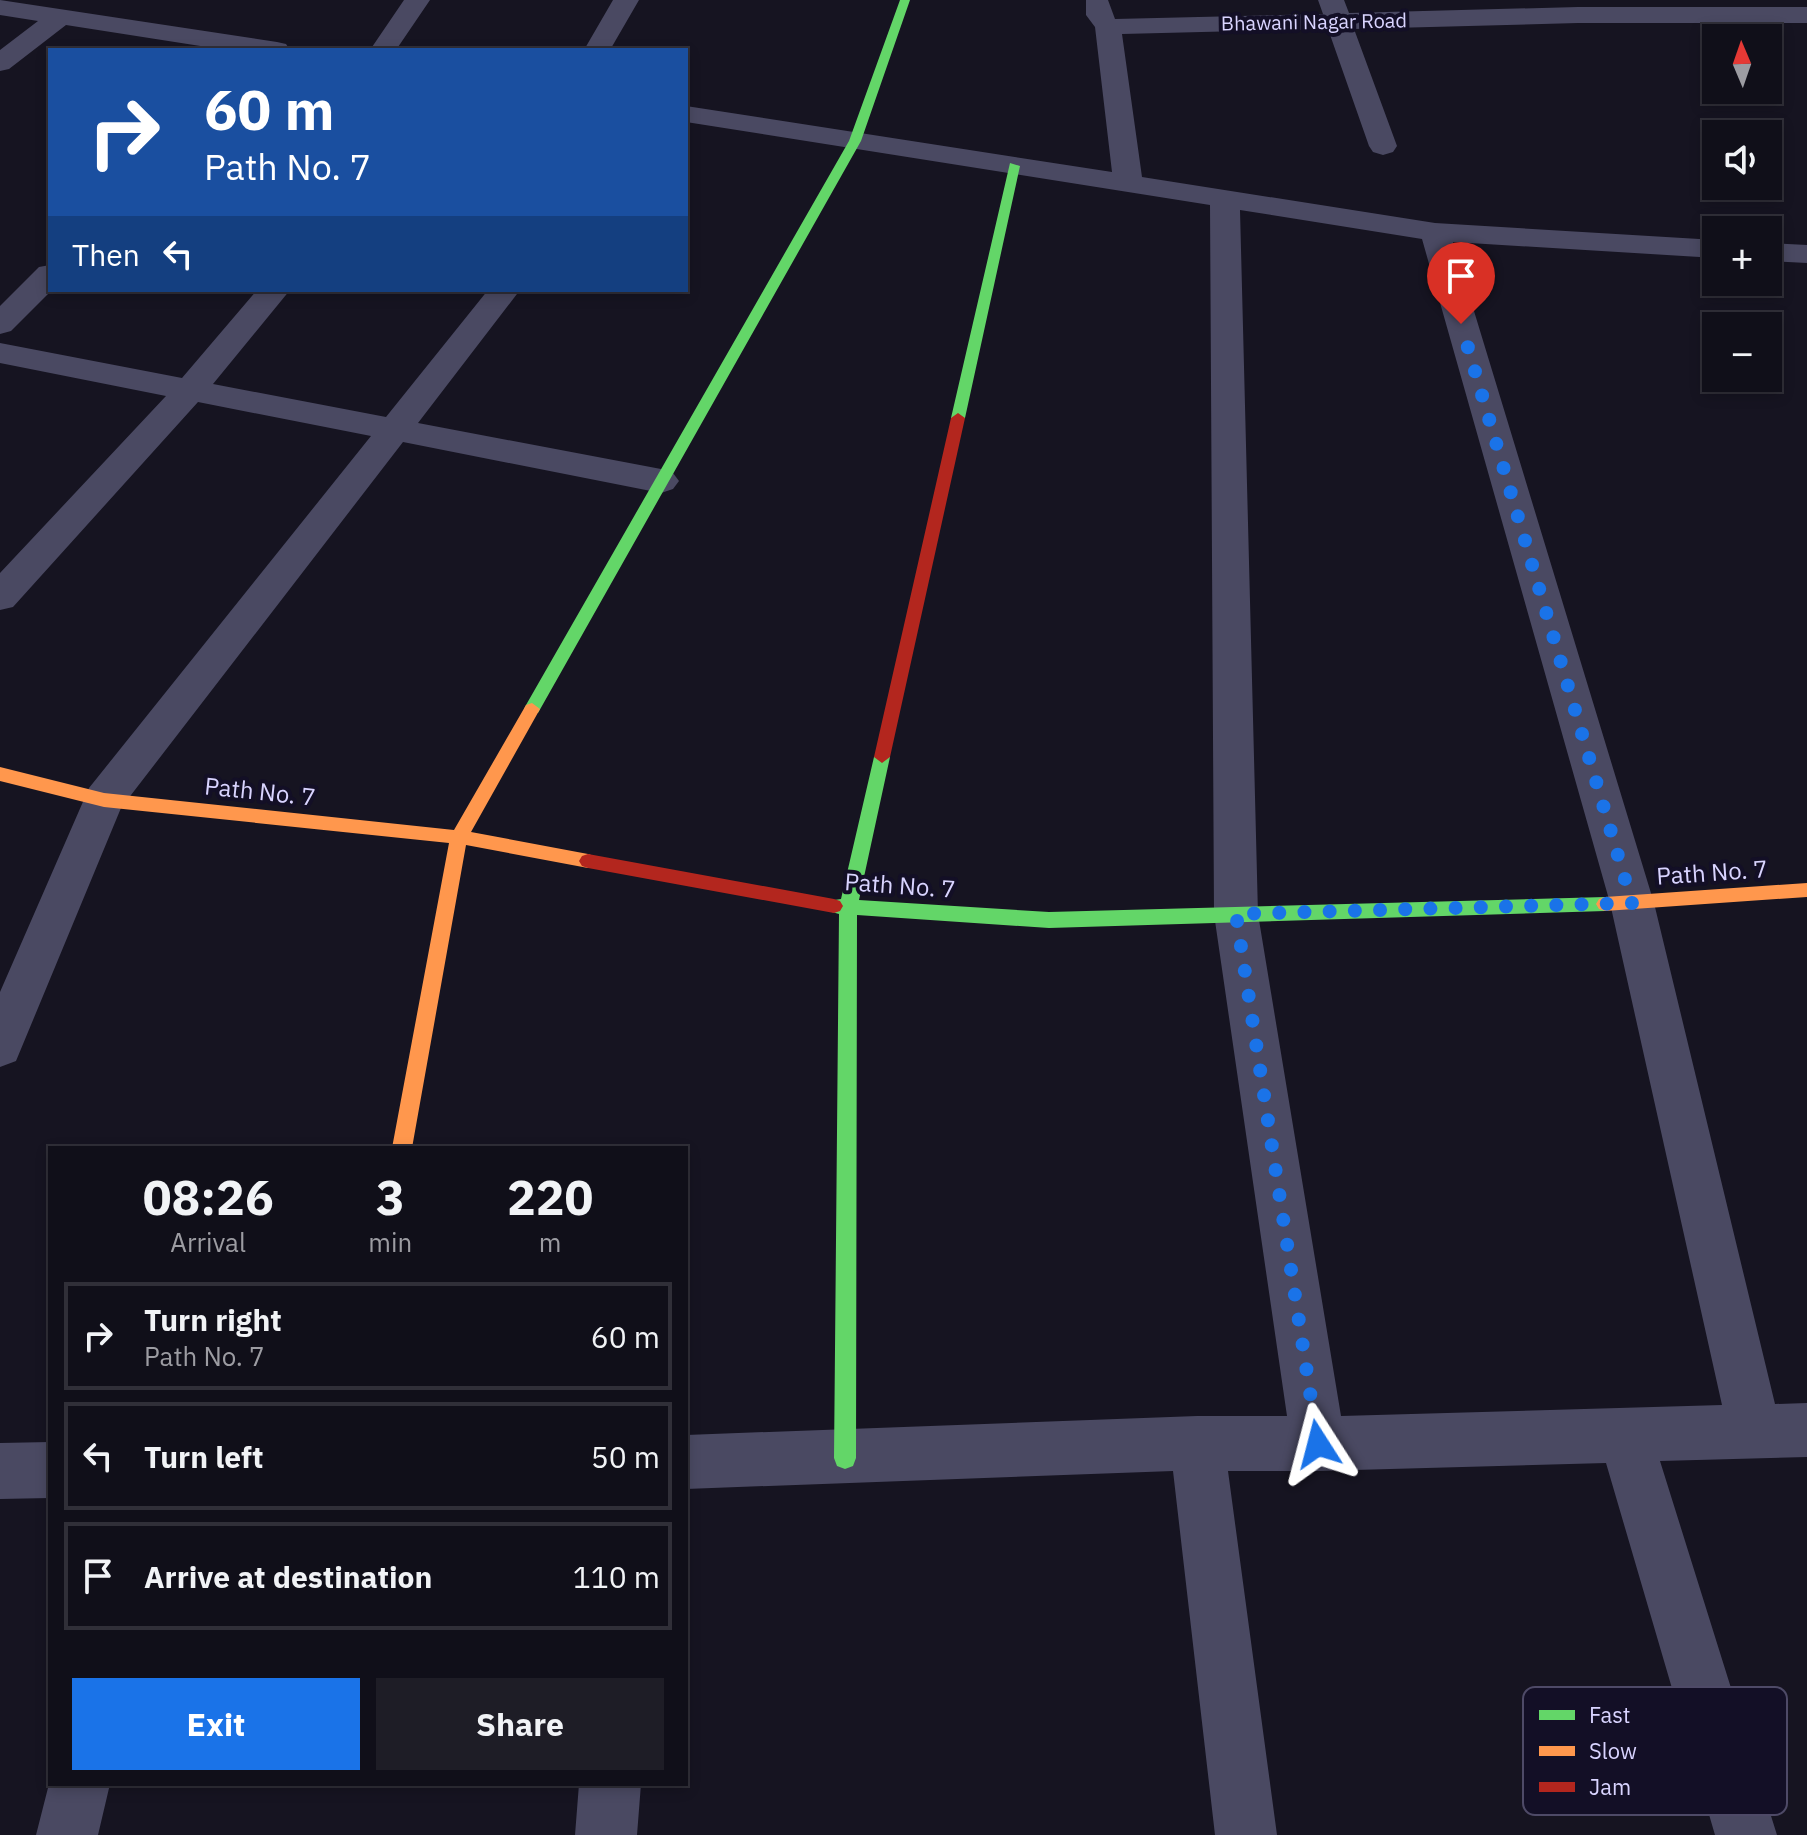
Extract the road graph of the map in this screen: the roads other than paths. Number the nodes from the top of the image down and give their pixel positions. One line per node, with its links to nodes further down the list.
1 (417, 0): 15 (street)
2 (626, 0): 16 (street)
3 (905, 0): 19 (street)
4 (1097, 0): 12 (street)
5 (1797, 0): 10 (street)
6 (0, 7): 11 (street)
7 (1574, 7): 9 (street, Bhawani Nagar Road); 10 (street, Bhawani Nagar Road)
8 (162, 10): 13 (street)
9 (1334, 10): 12 (street, Bhawani Nagar Road); 20 (street)
10 (1807, 14)
11 (61, 16): 13 (street); 17 (street)
12 (1108, 27): 22 (street)
13 (140, 29): 14 (street)
14 (263, 48)
15 (384, 48)
16 (598, 48)
17 (0, 63)
18 (688, 114): 19 (street)
19 (855, 141): 21 (street); 35 (street)
20 (1383, 146)
21 (1014, 166): 22 (street); 42 (street)
22 (1128, 184): 23 (street)
23 (1225, 199): 24 (street); 43 (street)
24 (1435, 232): 25 (street); 41 (street)
25 (1702, 248)
26 (1782, 253): 27 (street)
27 (1807, 254)
28 (48, 276): 31 (street)
29 (272, 292): 33 (street)
30 (502, 292): 34 (street)
31 (0, 324)
32 (0, 353): 33 (street)
33 (189, 391): 34 (street); 36 (street)
34 (396, 430): 35 (street); 38 (street)
35 (661, 481): 39 (street)
36 (0, 597)
37 (0, 774): 38 (street, Path No. 7)
38 (104, 800): 39 (street, Path No. 7); 44 (street)
39 (459, 837): 42 (street, Path No. 7); 45 (street)
40 (1807, 890): 41 (street, Path No. 7)
41 (1632, 903): 43 (street, Path No. 7); 46 (street)
42 (848, 908): 43 (street, Path No. 7); 50 (street)
43 (1236, 914): 49 (street)
44 (0, 1046)
45 (402, 1146)
46 (1781, 1431): 47 (street)
47 (1625, 1435): 49 (street); 54 (street)
48 (1197, 1443): 49 (street); 50 (street); 60 (street)
49 (1318, 1444)
50 (845, 1458): 51 (street)
51 (688, 1462)
52 (48, 1470): 53 (street)
53 (0, 1471)
54 (1701, 1687)
55 (79, 1786): 58 (street)
56 (610, 1786): 59 (street)
57 (1740, 1815): 61 (street)
58 (67, 1835)
59 (606, 1835)
60 (1246, 1835)
61 (1746, 1835)

